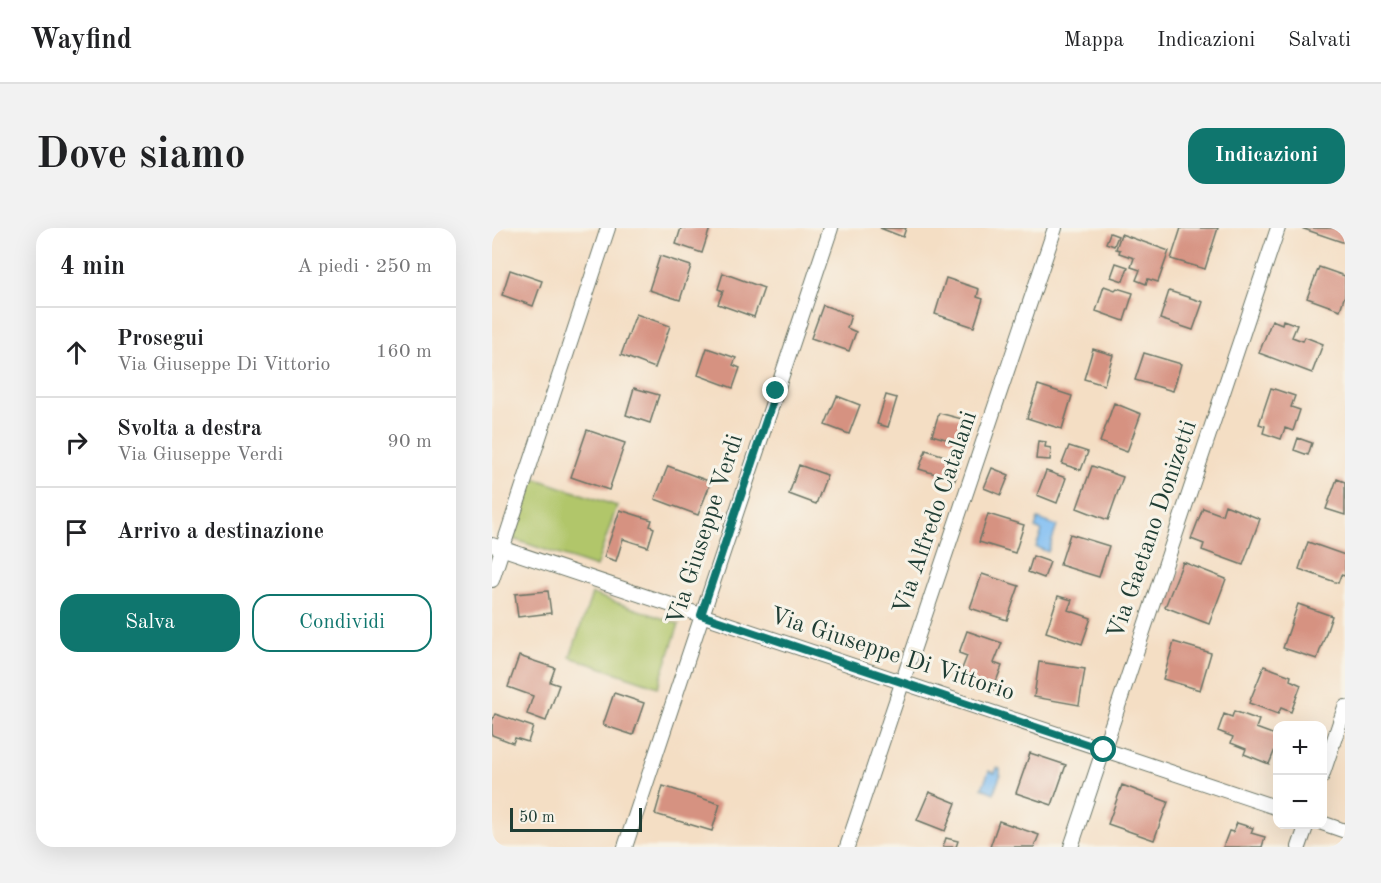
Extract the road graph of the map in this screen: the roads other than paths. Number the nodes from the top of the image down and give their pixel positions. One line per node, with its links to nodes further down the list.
1 (608, 228): 5 (street)
2 (831, 228): 7 (street, Via Giuseppe Verdi)
3 (1055, 228): 8 (street, Via Alfredo Catalani)
4 (1278, 228): 10 (street, Via Gaetano Donizetti)
5 (497, 547): 6 (street); 7 (street, Via Giuseppe Di Vittorio)
6 (492, 580)
7 (701, 615): 8 (street, Via Giuseppe Di Vittorio); 16 (street, Via Giuseppe Verdi)
8 (903, 682): 10 (street, Via Giuseppe Di Vittorio); 17 (street, Via Alfredo Catalani)
9 (1345, 707): 11 (street)
10 (1104, 750): 12 (street, Via Giuseppe Di Vittorio); 18 (street, Via Gaetano Donizetti)
11 (1323, 775)
12 (1273, 806)
13 (1327, 824): 15 (street)
14 (1306, 829): 19 (street)
15 (1345, 831)
16 (625, 847)
17 (848, 847)
18 (1071, 847)
19 (1299, 847)

